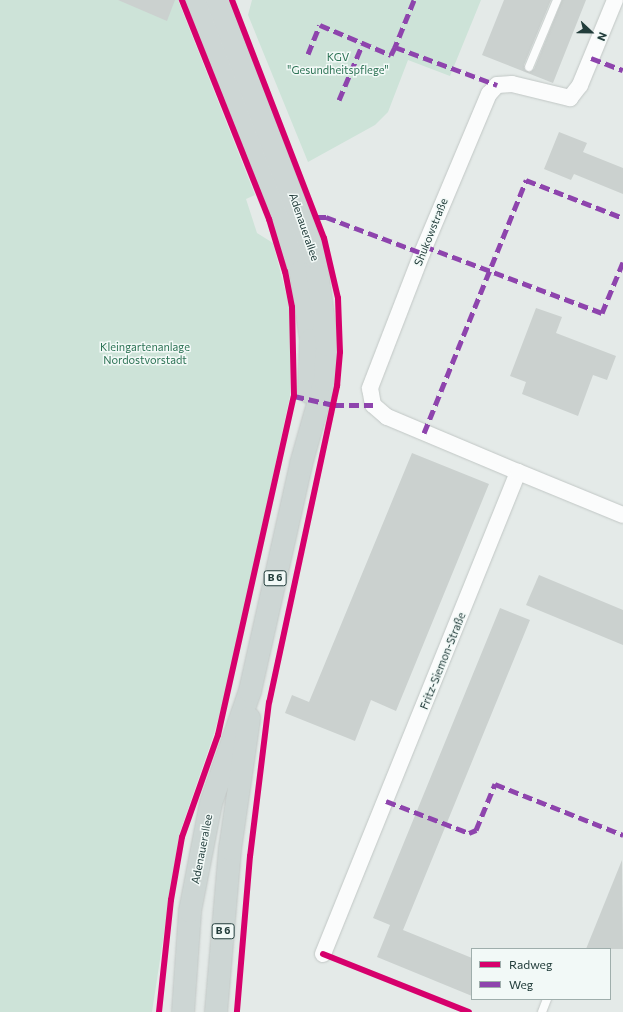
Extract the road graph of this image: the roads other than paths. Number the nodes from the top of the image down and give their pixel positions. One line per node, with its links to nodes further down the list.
1 (196, 0): 6 (main road, Adenauerallee / B 6)
2 (217, 0): 6 (main road, Adenauerallee / B 6)
3 (557, 0): 5 (lane)
4 (615, 0): 7 (street, Shukowstraße)
5 (529, 67)
6 (301, 464): 9 (main road, Adenauerallee / B 6)
7 (518, 472): 8 (street); 10 (street, Fritz-Siemon-Straße)
8 (623, 515)
9 (250, 691): 12 (main road, Adenauerallee / B 6); 13 (main road, Adenauerallee / B 6)
10 (324, 954)
11 (547, 1000): 14 (lane)
12 (183, 1012)
13 (216, 1012)
14 (542, 1012)

